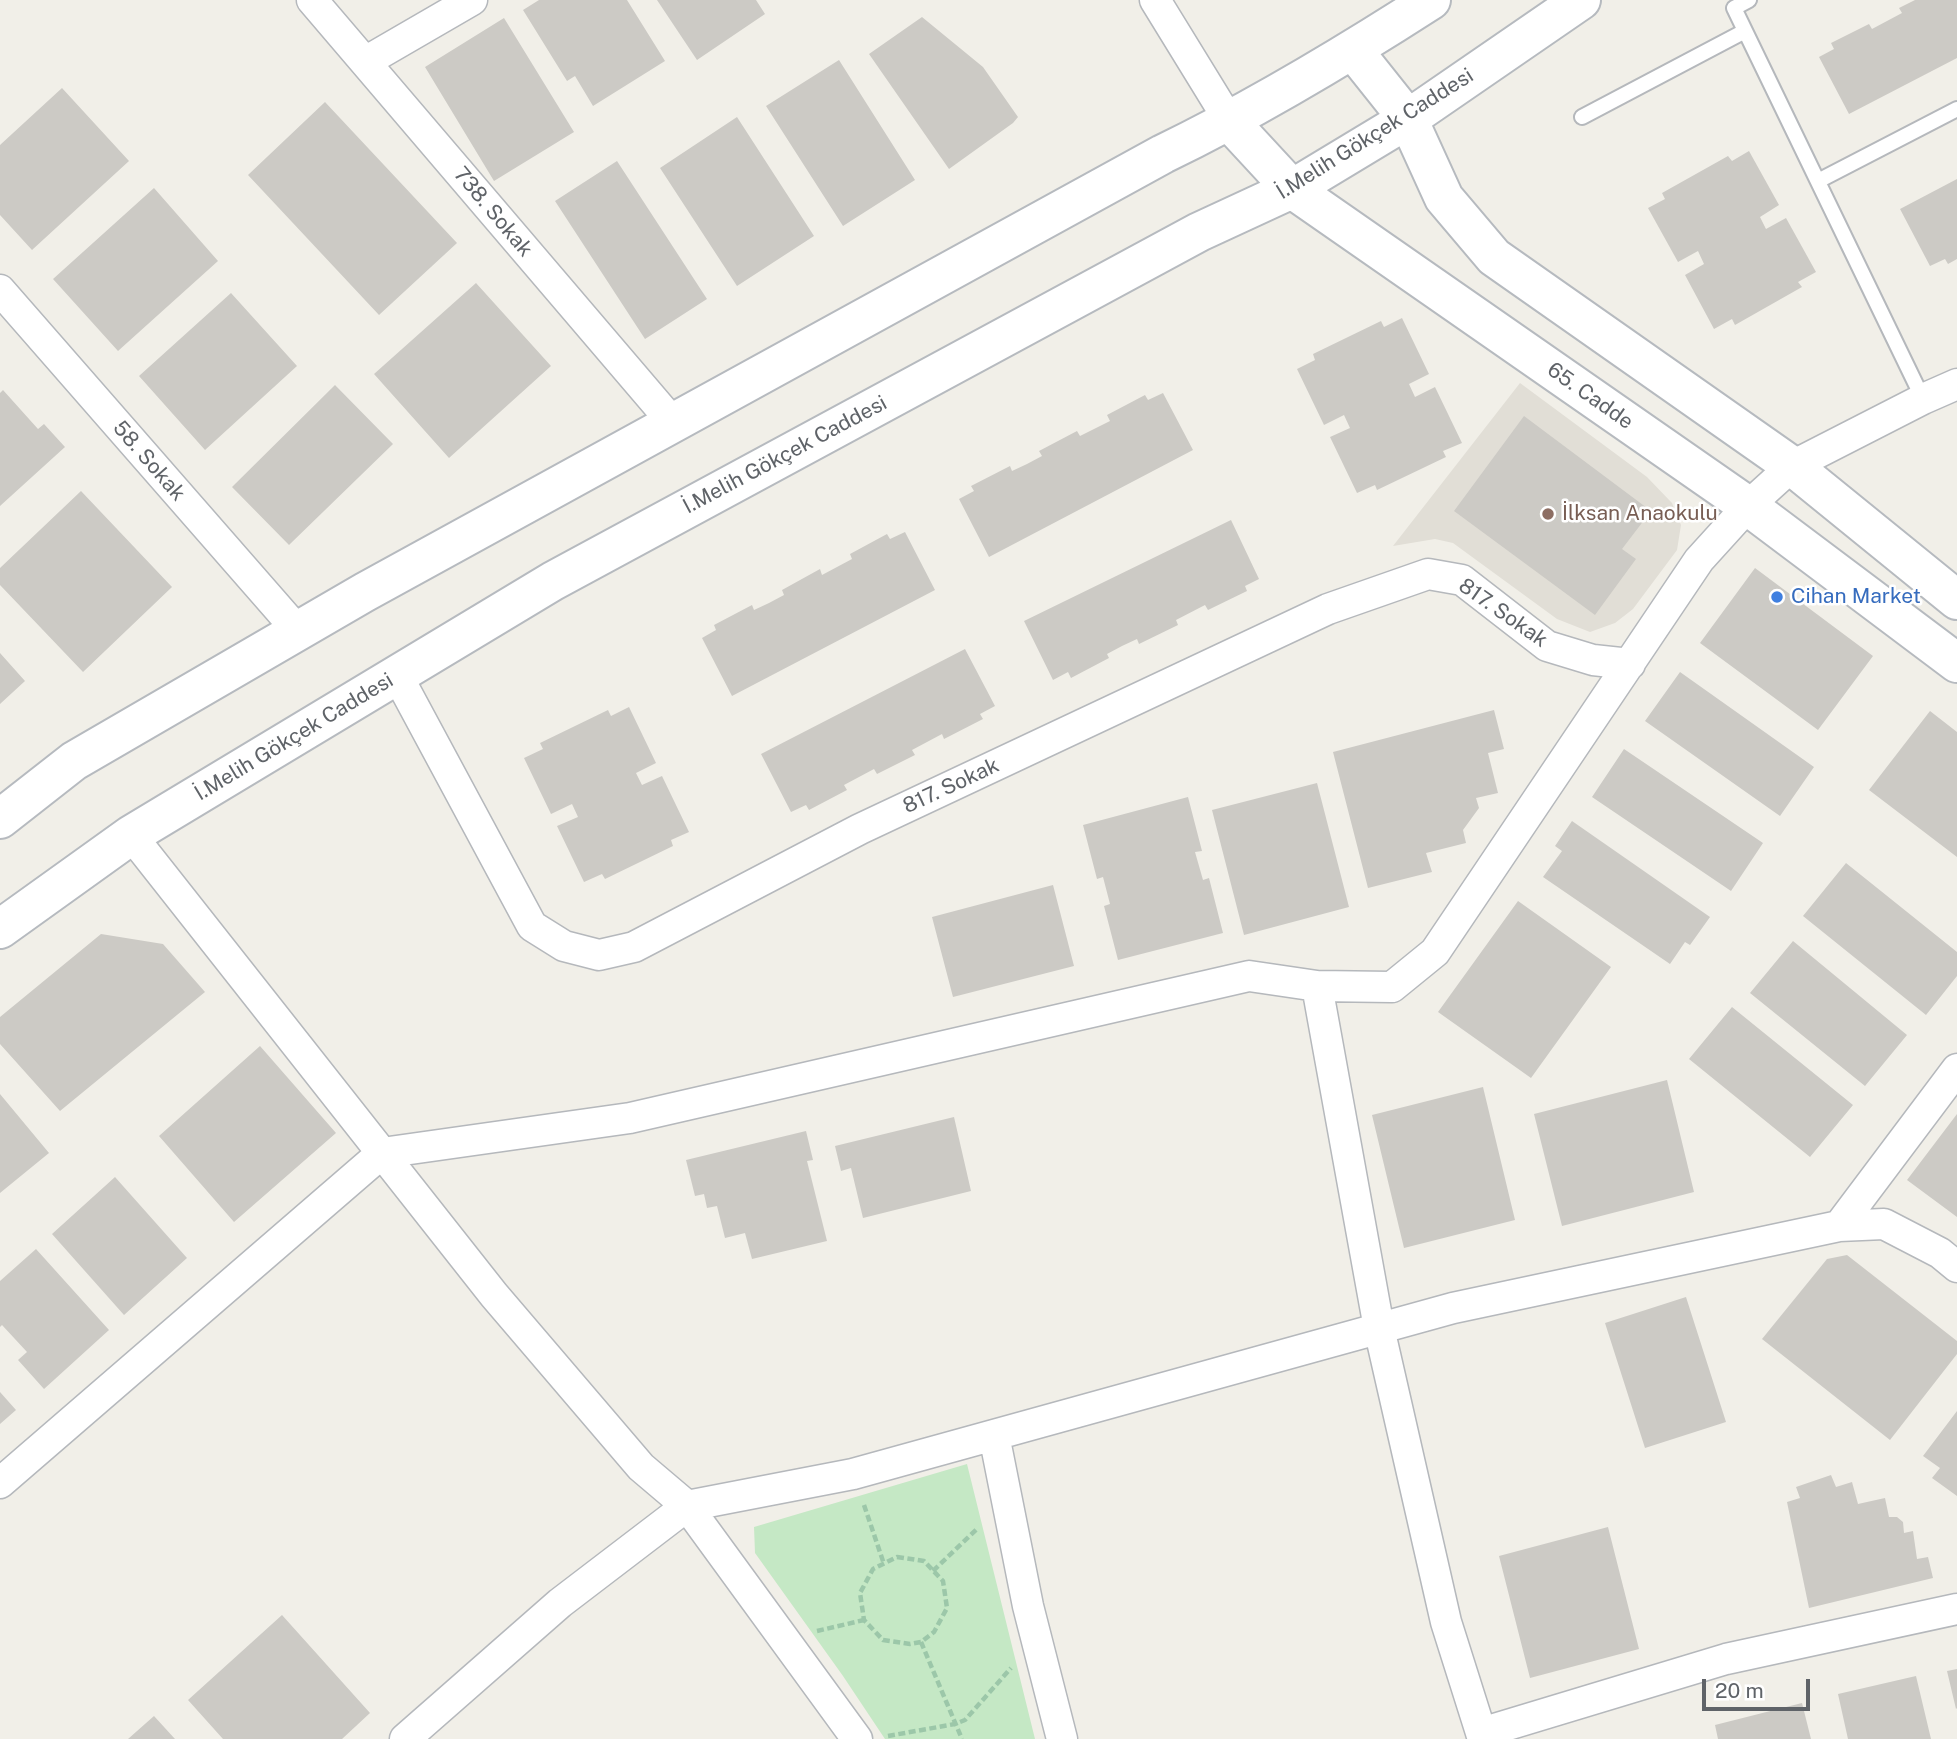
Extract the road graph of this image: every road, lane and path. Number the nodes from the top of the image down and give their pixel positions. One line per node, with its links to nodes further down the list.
1 (312, 0): 9 (street, 738. Sokak)
2 (472, 0): 9 (street)
3 (1154, 0): 13 (street)
4 (1431, 0): 8 (main road)
5 (1581, 0): 12 (main road, İ.Melih Gökçek Caddesi)
6 (1749, 0): 7 (lane)
7 (1745, 31): 11 (lane); 14 (lane)
8 (1353, 50): 12 (main road); 13 (main road)
9 (365, 62): 19 (street, 738. Sokak)
10 (1957, 109): 14 (lane)
11 (1582, 117)
12 (1408, 119): 15 (main road, İ.Melih Gökçek Caddesi); 20 (main road)
13 (1230, 122): 15 (main road, 65. Cadde); 19 (main road)
14 (1818, 181): 18 (lane)
15 (1292, 189): 21 (main road, 65. Cadde); 26 (main road, İ.Melih Gökçek Caddesi)
16 (0, 290): 23 (street, 58. Sokak)
17 (1957, 384): 18 (street)
18 (1923, 399): 20 (street)
19 (674, 424): 23 (main road)
20 (1792, 466): 21 (street); 22 (main road)
21 (1748, 506): 24 (main road, 65. Cadde); 25 (street)
22 (1957, 600)
23 (298, 631): 27 (main road)
24 (1957, 663)
25 (1630, 664): 26 (street, 817. Sokak); 30 (street)
26 (397, 675): 28 (main road, İ.Melih Gökçek Caddesi)
27 (0, 818)
28 (131, 835): 29 (main road, İ.Melih Gökçek Caddesi); 32 (street)
29 (0, 929)
30 (1317, 986): 32 (street); 35 (street)
31 (1957, 1069): 33 (street)
32 (382, 1153): 38 (street); 40 (street)
33 (1839, 1226): 34 (street); 35 (street)
34 (1957, 1267)
35 (1379, 1328): 36 (street); 49 (street)
36 (994, 1435): 37 (street); 39 (street)
37 (853, 1474): 40 (street); 41 (path)
38 (0, 1483)
39 (1006, 1500): 42 (path); 46 (street)
40 (687, 1506): 45 (street); 51 (street)
41 (884, 1564): 42 (path); 44 (path)
42 (933, 1571): 47 (path)
43 (1957, 1609): 49 (street)
44 (864, 1620): 45 (path); 47 (path)
45 (783, 1638): 50 (street)
46 (1036, 1639): 48 (path); 53 (street)
47 (920, 1642): 48 (path)
48 (956, 1724): 50 (path); 52 (path)
49 (1482, 1736)
50 (868, 1738)
51 (405, 1739)
52 (962, 1739)
53 (1062, 1739)

